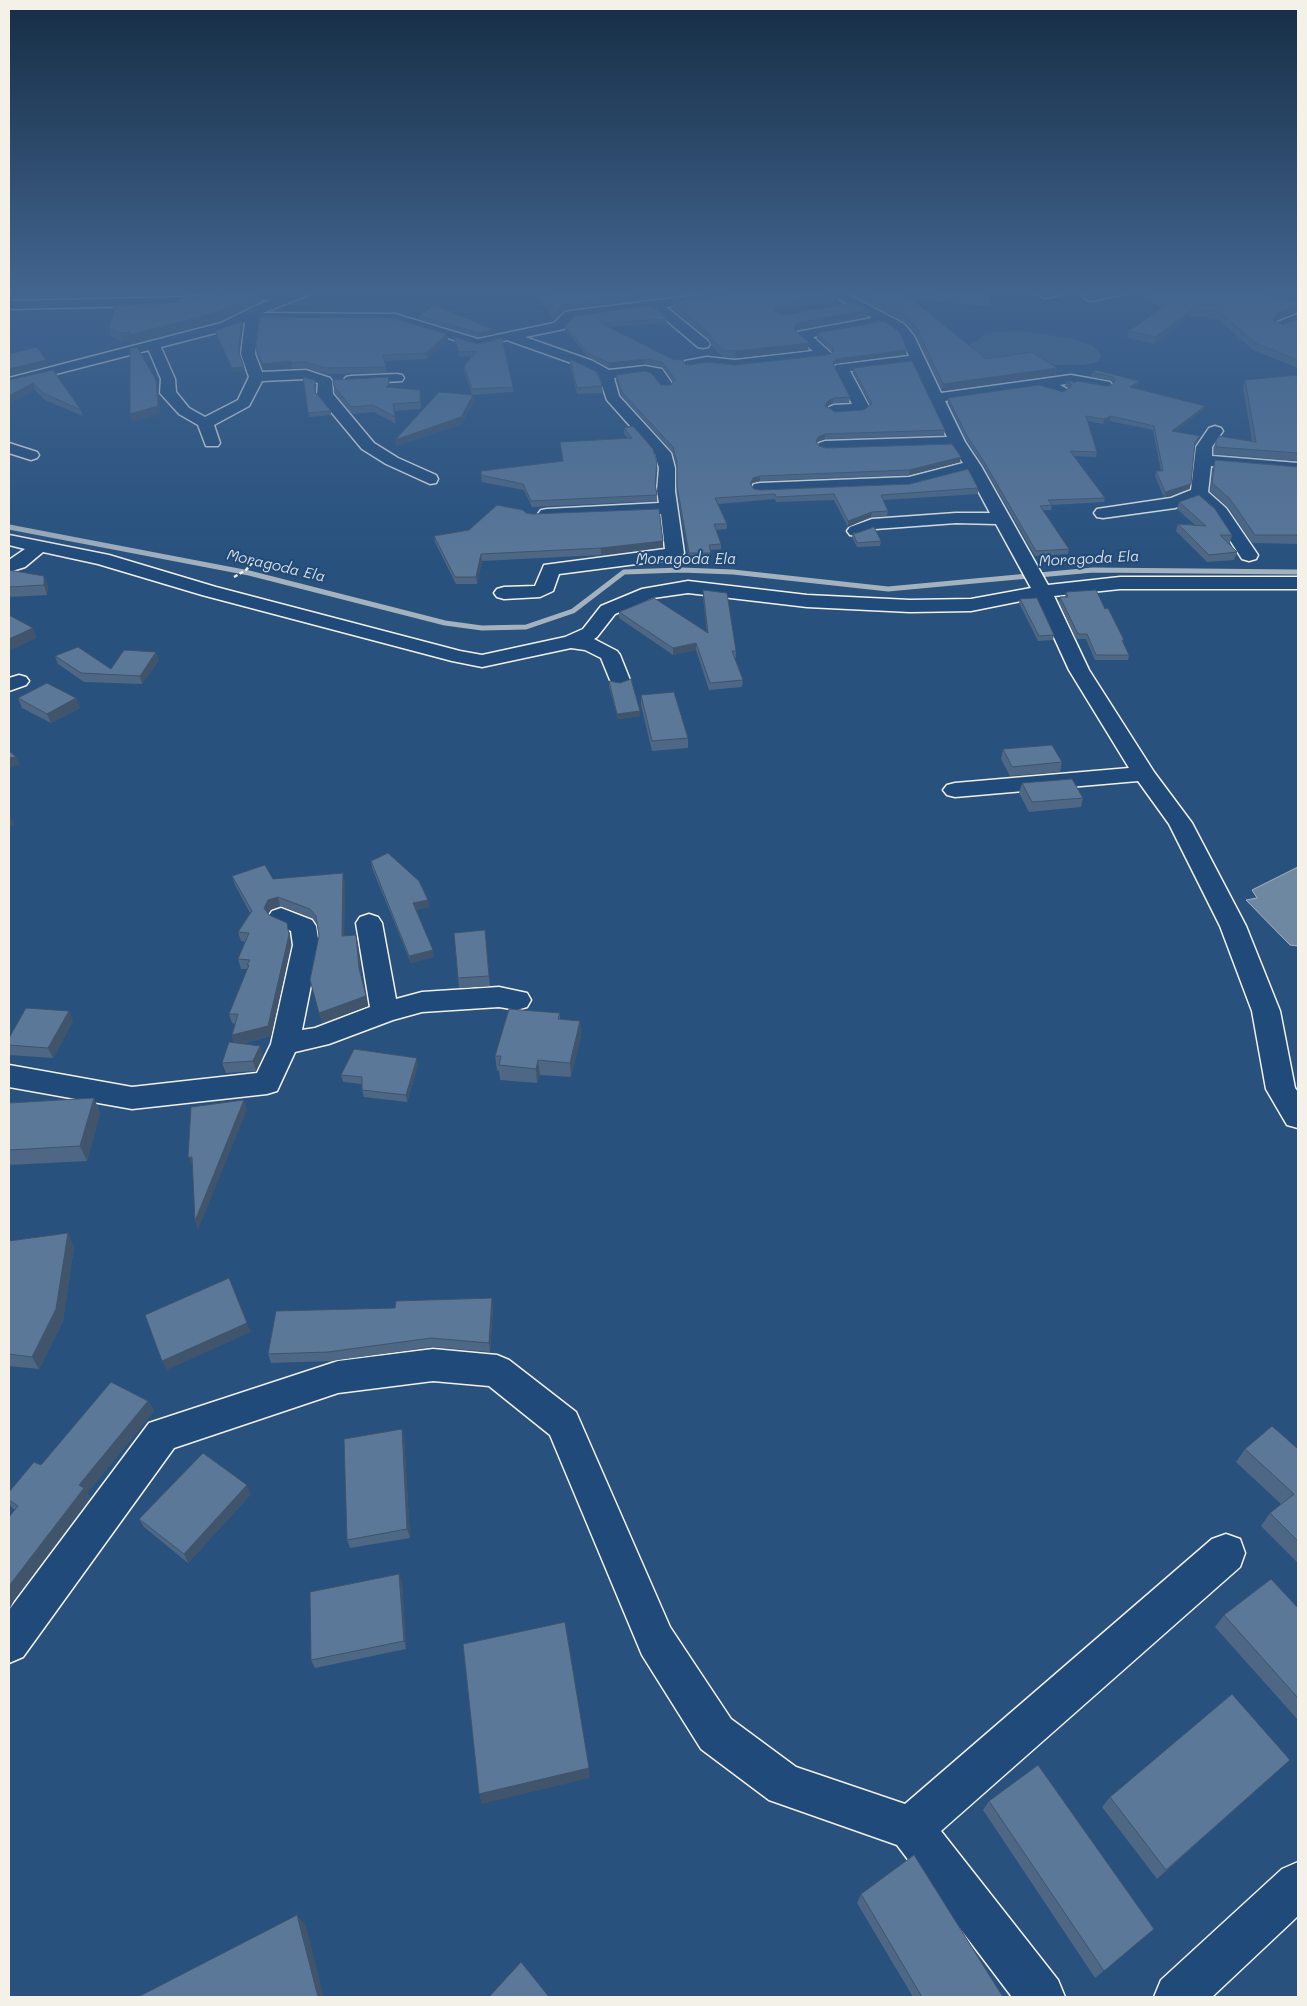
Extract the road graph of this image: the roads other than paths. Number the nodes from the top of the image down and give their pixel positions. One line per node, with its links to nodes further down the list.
1 (168, 385): 12 (street)
2 (252, 385): 12 (street)
3 (325, 385): 22 (street)
4 (609, 385): 25 (street)
5 (850, 385): 11 (street)
6 (930, 385): 10 (street)
7 (1022, 385): 10 (street)
8 (1046, 385): 9 (street)
9 (1060, 390)
10 (936, 398): 14 (street)
11 (834, 410)
12 (205, 423): 15 (street)
13 (1215, 431): 19 (street)
14 (957, 442): 16 (street); 20 (street)
15 (212, 443)
16 (825, 446)
17 (9, 448): 18 (street)
18 (31, 455)
19 (1202, 460): 21 (street); 24 (street)
20 (973, 466): 23 (street); 28 (street)
21 (1298, 468)
22 (430, 479)
23 (760, 488)
24 (1199, 493): 26 (street); 32 (street)
25 (669, 508): 27 (street); 36 (street)
26 (1103, 513)
27 (534, 514)
28 (1002, 519): 29 (street); 35 (street)
29 (856, 531)
30 (9, 540): 31 (street)
31 (40, 546): 33 (street); 37 (street)
32 (1249, 555)
33 (9, 566)
34 (1298, 583): 35 (street)
35 (1042, 591): 37 (street); 39 (street)
36 (504, 594)
37 (570, 642): 38 (street)
38 (620, 680)
39 (1144, 774): 40 (street); 47 (street)
40 (955, 790)
41 (281, 917): 45 (street)
42 (370, 923): 44 (street)
43 (517, 1000): 44 (street)
44 (385, 1012): 45 (street)
45 (285, 1044): 46 (street)
46 (9, 1076)
47 (1298, 1117)
48 (1226, 1553): 50 (street)
49 (9, 1643): 50 (street)
50 (911, 1828): 52 (street)
51 (1298, 1885): 53 (street)
52 (1041, 1997)
53 (1178, 1997)

